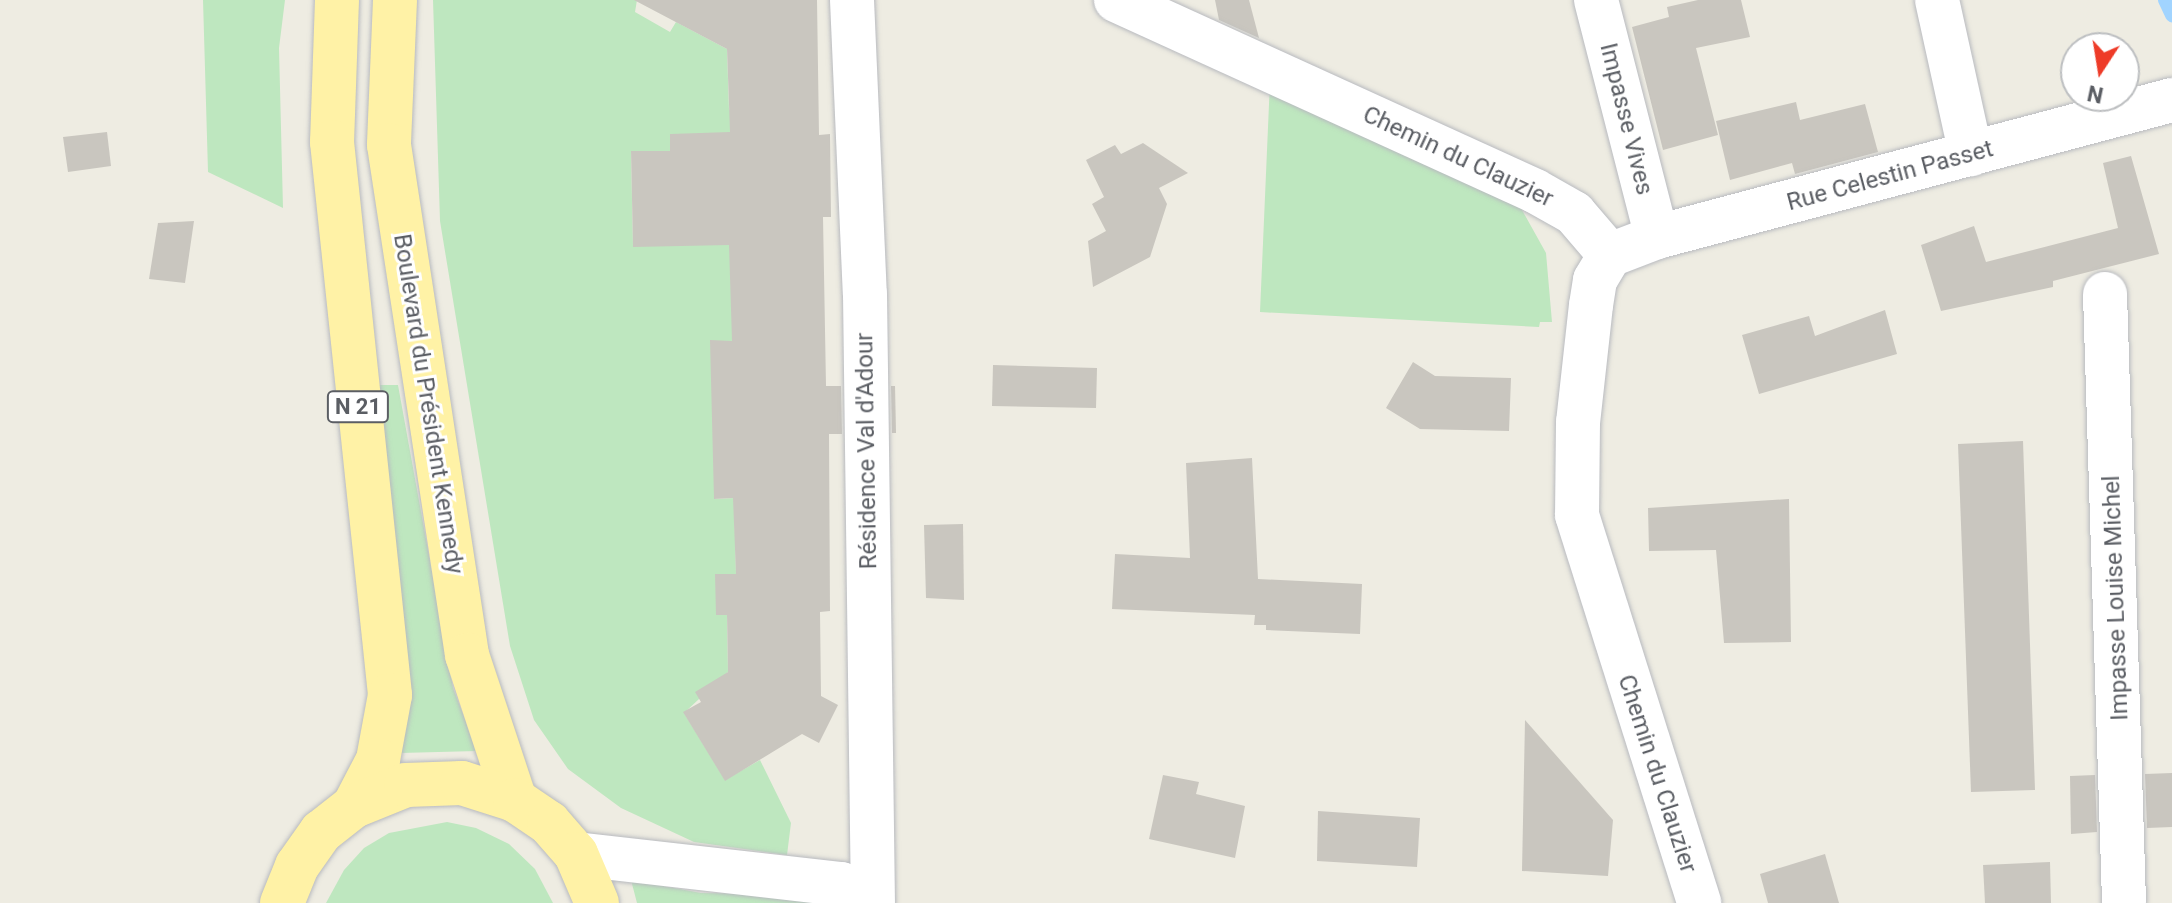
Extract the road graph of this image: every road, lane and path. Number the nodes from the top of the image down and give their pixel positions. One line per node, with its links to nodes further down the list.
1 (337, 0): 13 (main road, N 21)
2 (395, 0): 12 (main road, Boulevard du Président Kennedy / N 21)
3 (852, 0): 17 (street, Résidence Val d'Adour)
4 (1116, 0): 10 (street, Chemin du Clauzier)
5 (1596, 0): 9 (street, Impasse Vives)
6 (1937, 0): 8 (street)
7 (2172, 100): 8 (street, Rue Celestin Passet)
8 (1971, 154): 9 (street, Rue Celestin Passet)
9 (1657, 237): 10 (street, Rue Celestin Passet)
10 (1610, 255): 18 (street, Chemin du Clauzier)
11 (2105, 294): 19 (street, Impasse Louise Michel)
12 (515, 800): 13 (main road); 14 (main road)
13 (354, 806): 15 (main road)
14 (576, 854): 16 (main road); 17 (street)
15 (282, 903)
16 (597, 903)
17 (867, 903)
18 (1699, 903)
19 (2124, 903)

